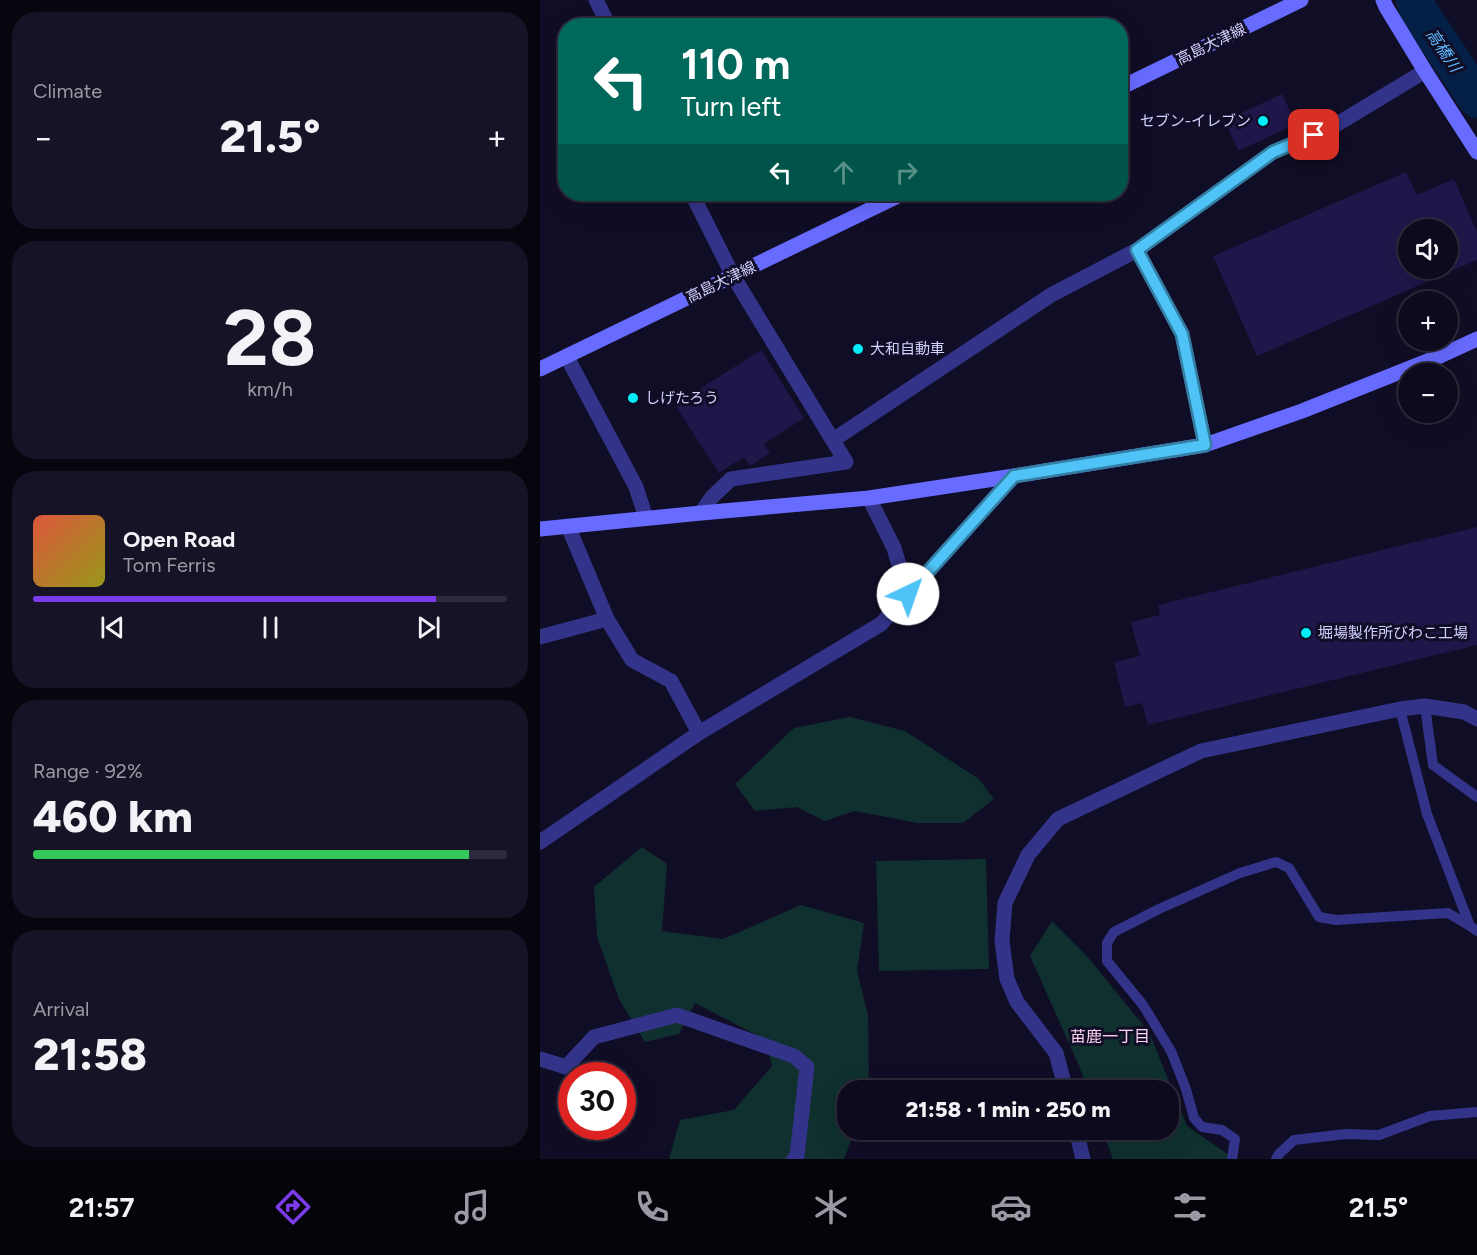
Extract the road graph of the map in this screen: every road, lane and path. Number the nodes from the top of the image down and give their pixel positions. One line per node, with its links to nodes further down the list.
1 (596, 0): 4 (street)
2 (1301, 0): 6 (street, 高島大津線)
3 (1383, 0): 5 (street)
4 (605, 18)
5 (1425, 71): 7 (street); 10 (street)
6 (1128, 84)
7 (1477, 152)
8 (696, 201): 11 (street)
9 (888, 201): 11 (street, 高島大津線)
10 (1137, 250): 15 (street); 16 (street)
11 (733, 276): 13 (street, 高島大津線); 15 (street)
12 (1477, 339): 16 (street)
13 (567, 357): 14 (street, 高島大津線); 20 (street)
14 (540, 369)
15 (832, 440): 19 (street)
16 (1205, 445): 17 (street)
17 (1014, 476): 18 (street); 23 (street)
18 (869, 498): 19 (street); 23 (street)
19 (701, 513): 20 (street)
20 (646, 518): 21 (street)
21 (568, 526): 22 (street); 24 (street)
22 (540, 529)
23 (908, 594): 29 (street)
24 (607, 619): 25 (street); 29 (street)
25 (540, 637)
26 (1425, 706): 27 (street); 28 (street); 30 (lane)
27 (1400, 709): 32 (lane); 34 (street)
28 (1477, 719)
29 (699, 733): 31 (street)
30 (1477, 797)
31 (540, 842)
32 (1473, 928): 39 (lane)
33 (540, 1059): 37 (street)
34 (1063, 1080)
35 (1477, 1112): 40 (lane)
36 (1078, 1140): 38 (street)
37 (794, 1159)
38 (1083, 1159)
39 (1232, 1159)
40 (1275, 1159)

